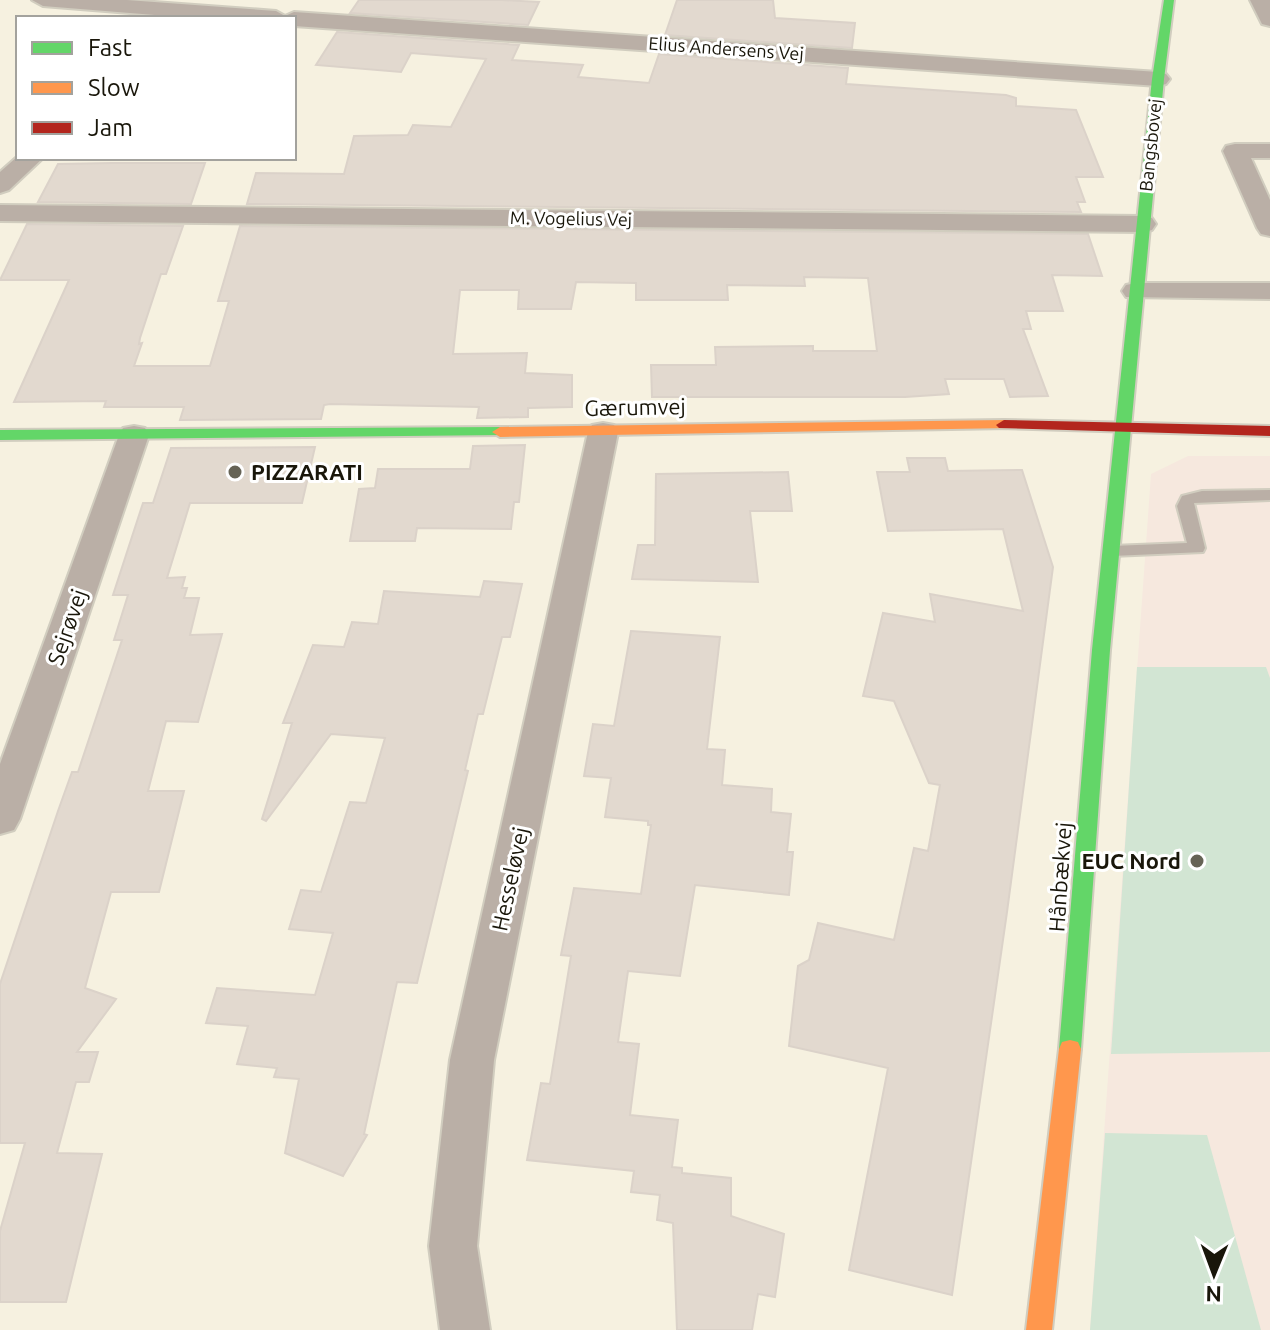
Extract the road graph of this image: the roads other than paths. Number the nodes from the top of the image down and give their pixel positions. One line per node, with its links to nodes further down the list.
1 (43, 0): 4 (street)
2 (1169, 0): 8 (street, Bangsbovej)
3 (1261, 0): 7 (street)
4 (194, 15): 5 (street)
5 (221, 16)
6 (296, 19): 8 (street, Elius Andersens Vej)
7 (1270, 19)
8 (1158, 79): 13 (street, Bangsbovej)
9 (1270, 151): 14 (street)
10 (29, 160): 11 (street)
11 (0, 185)
12 (0, 213): 13 (street, M. Vogelius Vej)
13 (1143, 224): 15 (street, Bangsbovej)
14 (1270, 228)
15 (1136, 291): 16 (street); 17 (street, Bangsbovej)
16 (1270, 291)
17 (1122, 428): 18 (street, Gærumvej); 19 (street, Gærumvej); 23 (street, Hånbækvej)
18 (1270, 431)
19 (603, 432): 21 (street, Gærumvej); 25 (street, Hesseløvej)
20 (0, 435): 21 (street, Gærumvej)
21 (134, 435): 24 (street, Sejrøvej)
22 (1270, 495): 23 (lane)
23 (1112, 551): 26 (street, Hånbækvej)
24 (0, 819)
25 (465, 1330)
26 (1039, 1330)

